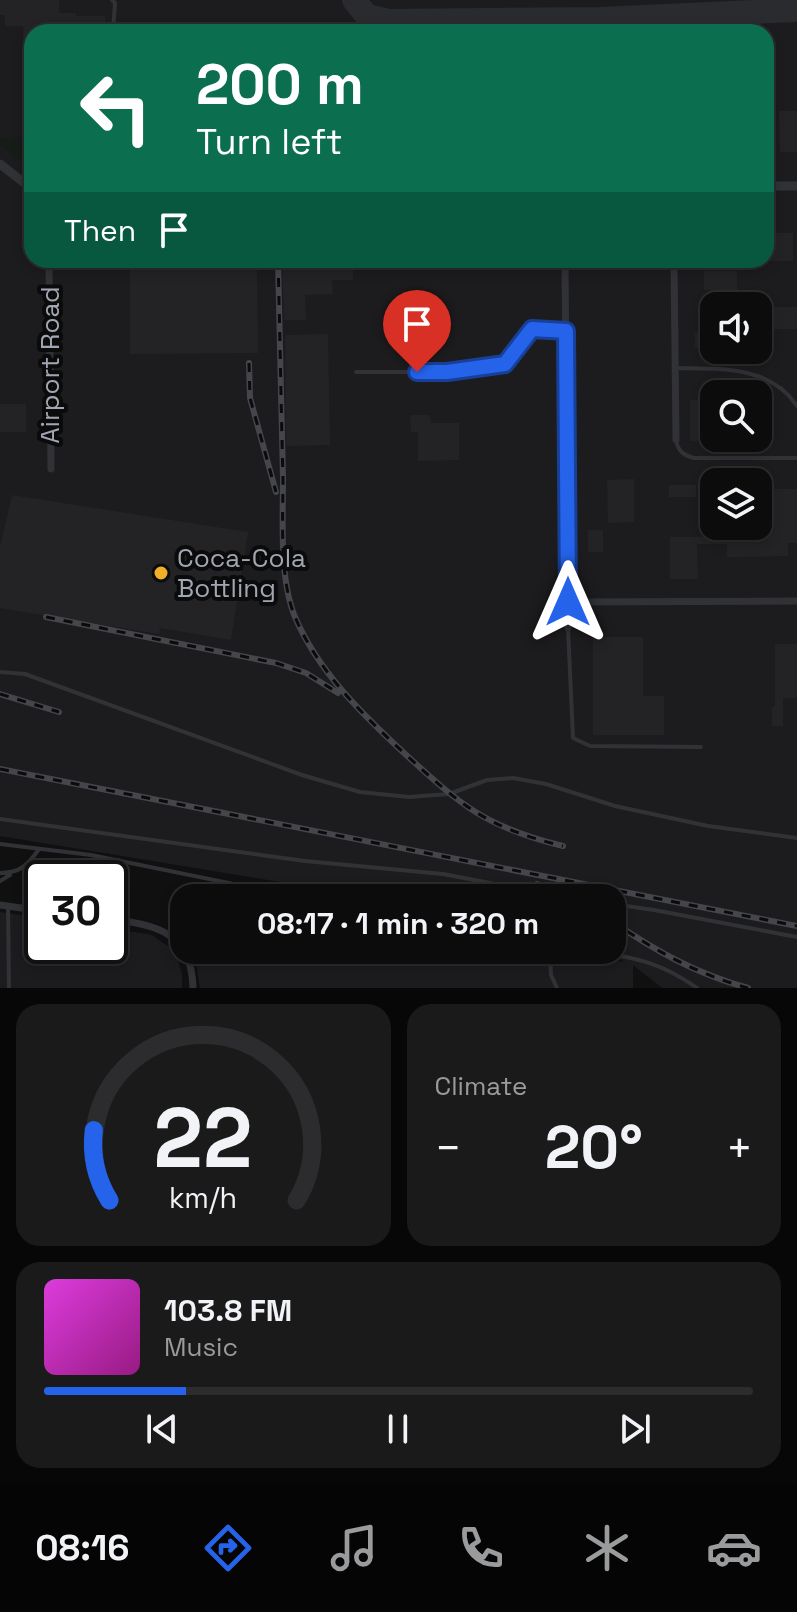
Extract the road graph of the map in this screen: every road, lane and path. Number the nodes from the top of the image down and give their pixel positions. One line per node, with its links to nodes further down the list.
1 (112, 0): 2 (lane)
2 (114, 24)
3 (0, 164): 4 (street)
4 (24, 183)
5 (774, 186): 6 (street)
6 (797, 186)
7 (49, 268): 16 (street, Airport Road)
8 (565, 268): 10 (street)
9 (674, 268): 11 (street)
10 (566, 331): 12 (lane); 18 (street)
11 (675, 368): 13 (lane); 14 (street)
12 (356, 372)
13 (797, 406)
14 (676, 440): 15 (lane)
15 (797, 458)
16 (51, 469)
17 (797, 601): 18 (street)
18 (568, 602): 19 (street)
19 (568, 628): 21 (lane)
20 (0, 672): 23 (lane)
21 (701, 747)
22 (0, 819): 30 (lane)
23 (797, 838)
24 (0, 844): 25 (lane)
25 (39, 848): 27 (lane); 29 (lane)
26 (0, 873): 27 (lane)
27 (12, 873): 28 (lane)
28 (0, 881)
29 (234, 884)
30 (494, 884)
31 (4, 906): 33 (street); 39 (lane)
32 (626, 906): 35 (lane)
33 (24, 909)
34 (128, 922): 40 (street)
35 (797, 937)
36 (626, 957): 43 (lane)
37 (551, 964): 38 (lane)
38 (551, 975): 41 (lane); 42 (lane)
39 (9, 988)
40 (193, 988)
41 (550, 988)
42 (557, 988)
43 (697, 988)

